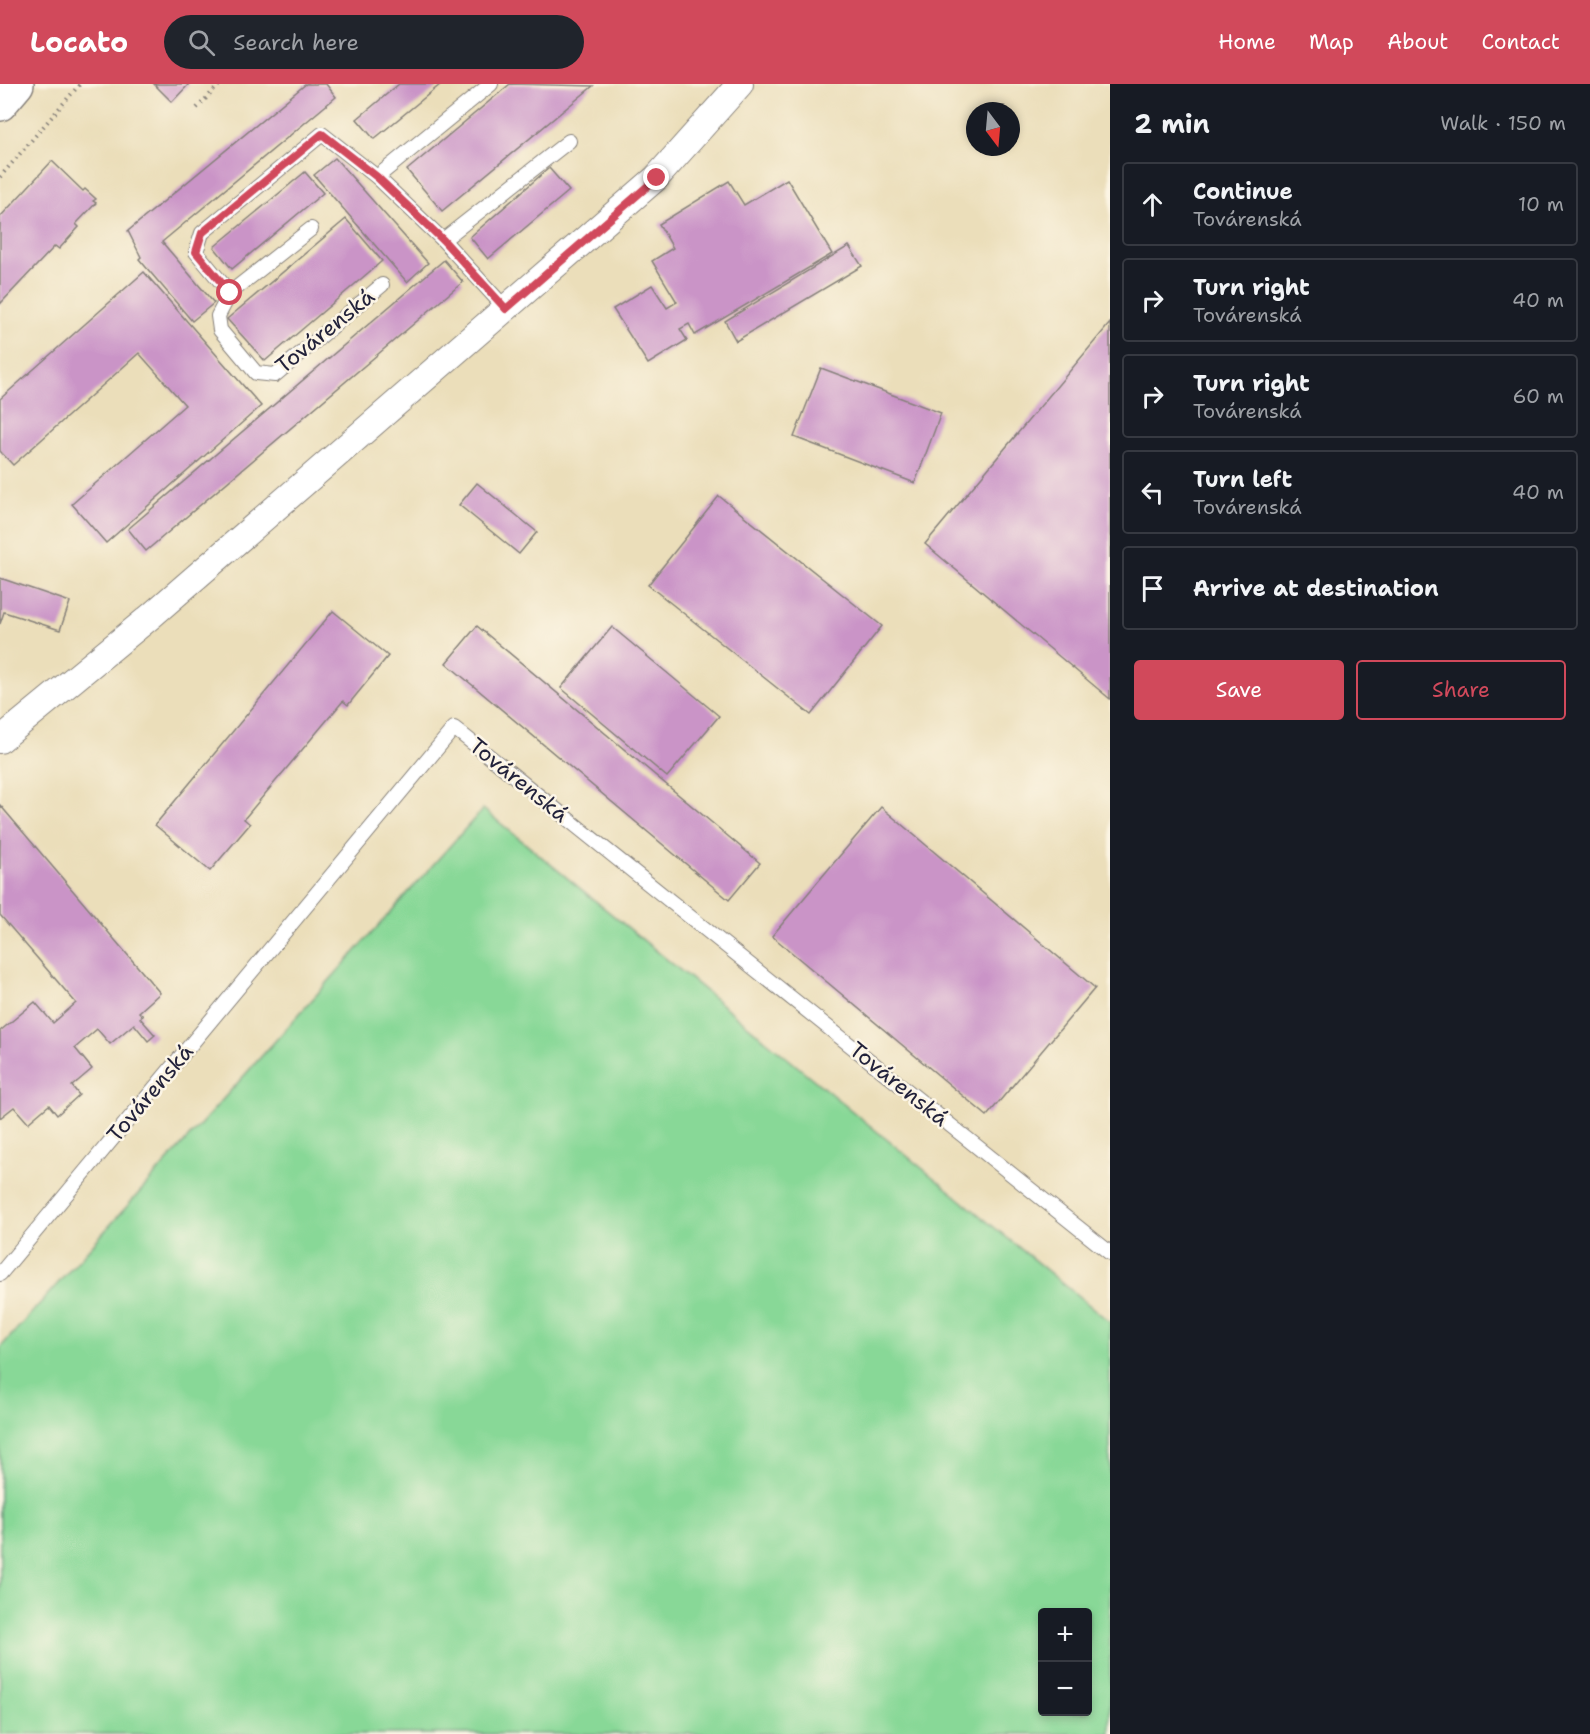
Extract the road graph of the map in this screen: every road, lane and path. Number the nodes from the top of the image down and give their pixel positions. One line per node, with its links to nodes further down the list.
1 (17, 84): 6 (main road)
2 (80, 84): 9 (path)
3 (220, 84): 7 (path)
4 (491, 84): 10 (lane)
5 (740, 84): 15 (street)
6 (0, 104)
7 (197, 108)
8 (569, 141): 12 (lane)
9 (0, 177)
10 (377, 177): 12 (lane); 14 (lane)
11 (311, 229): 14 (lane, Továrenská)
12 (443, 240): 15 (lane)
13 (382, 285): 14 (lane, Továrenská)
14 (230, 293)
15 (506, 309): 16 (street)
16 (0, 740)
17 (1110, 1252): 18 (lane, Továrenská)
18 (0, 1274)

